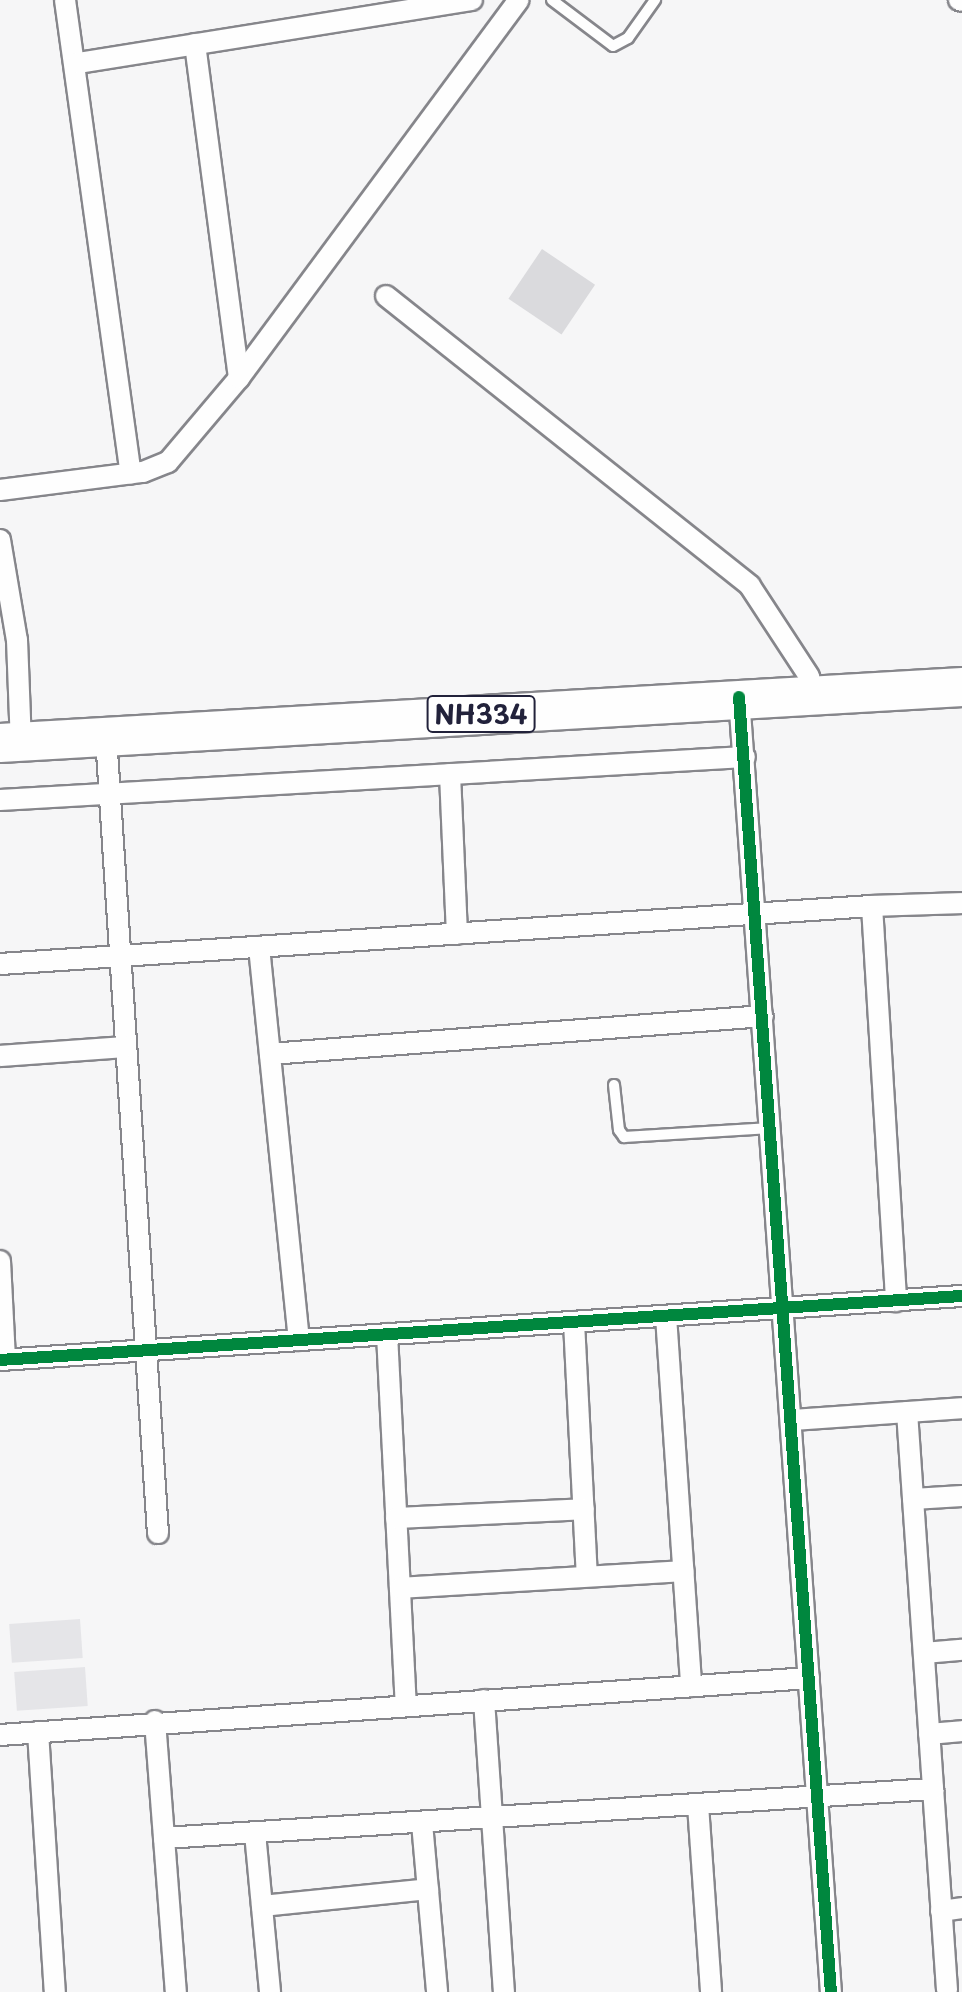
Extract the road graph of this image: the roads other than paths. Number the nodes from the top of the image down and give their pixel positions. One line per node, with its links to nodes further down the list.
1 (65, 0): 7 (street)
2 (472, 0): 6 (street)
3 (519, 0): 9 (street)
4 (552, 0): 5 (lane)
5 (655, 0)
6 (195, 44): 7 (street); 9 (street)
7 (78, 63): 10 (street)
8 (386, 296): 15 (street)
9 (239, 378): 10 (street)
10 (131, 473): 11 (street)
11 (0, 490)
12 (0, 540): 16 (street)
13 (0, 657): 16 (street)
14 (962, 668): 15 (highway, NH334)
15 (809, 676): 19 (highway, NH334)
16 (15, 678): 19 (street)
17 (962, 687): 18 (highway, NH334)
18 (739, 697): 20 (highway, NH334); 21 (street)
19 (10, 733): 20 (highway, NH334)
20 (106, 736): 23 (street)
21 (745, 757): 22 (street); 27 (street)
22 (450, 774): 23 (street); 28 (street)
23 (109, 793): 24 (street); 30 (street)
24 (0, 800)
25 (962, 903): 26 (street)
26 (872, 906): 27 (street); 40 (street)
27 (756, 914): 28 (street); 32 (street)
28 (457, 934): 29 (street)
29 (259, 947): 30 (street); 34 (street)
30 (120, 956): 31 (street); 33 (street)
31 (0, 964)
32 (763, 1016): 34 (street); 37 (street)
33 (126, 1047): 35 (street); 46 (street)
34 (270, 1054): 45 (street)
35 (0, 1056)
36 (614, 1085): 37 (lane)
37 (771, 1128): 41 (street)
38 (0, 1261): 47 (street)
39 (962, 1296): 40 (street)
40 (896, 1301): 41 (street)
41 (784, 1308): 42 (street); 50 (street)
42 (666, 1316): 43 (street); 56 (street)
43 (574, 1322): 44 (street); 53 (street)
44 (387, 1334): 45 (street); 54 (street)
45 (299, 1340): 46 (street)
46 (147, 1350): 47 (street); 55 (street)
47 (2, 1360)
48 (962, 1408): 49 (street)
49 (907, 1412): 50 (street); 52 (street)
50 (792, 1420): 61 (street)
51 (962, 1496): 52 (street)
52 (913, 1499): 60 (street)
53 (584, 1509): 54 (street); 57 (street)
54 (396, 1518): 58 (street)
55 (158, 1533)
56 (683, 1571): 57 (street); 62 (street)
57 (587, 1576): 58 (street)
58 (400, 1588): 64 (street)
59 (962, 1650): 60 (street)
60 (924, 1653): 68 (street)
61 (809, 1678): 62 (street); 71 (street)
62 (691, 1686): 63 (street)
63 (484, 1700): 64 (street); 73 (street)
64 (406, 1705): 65 (street)
65 (155, 1721): 67 (street); 76 (street)
66 (962, 1731): 68 (street)
67 (38, 1732): 69 (street); 81 (street)
68 (929, 1734): 70 (street)
69 (0, 1735)
70 (933, 1789): 71 (street); 79 (street)
71 (818, 1798): 72 (street); 87 (street)
72 (698, 1805): 73 (street); 86 (street)
73 (492, 1819): 74 (street); 85 (street)
74 (422, 1823): 75 (street); 77 (street)
75 (255, 1833): 76 (street); 78 (street)
76 (164, 1838): 82 (street)
77 (428, 1889): 78 (street); 84 (street)
78 (262, 1906): 83 (street)
79 (952, 1909): 80 (street)
80 (946, 1990)
81 (55, 1992)
82 (176, 1992)
83 (270, 1992)
84 (437, 1992)
85 (504, 1992)
86 (711, 1992)
87 (831, 1992)

